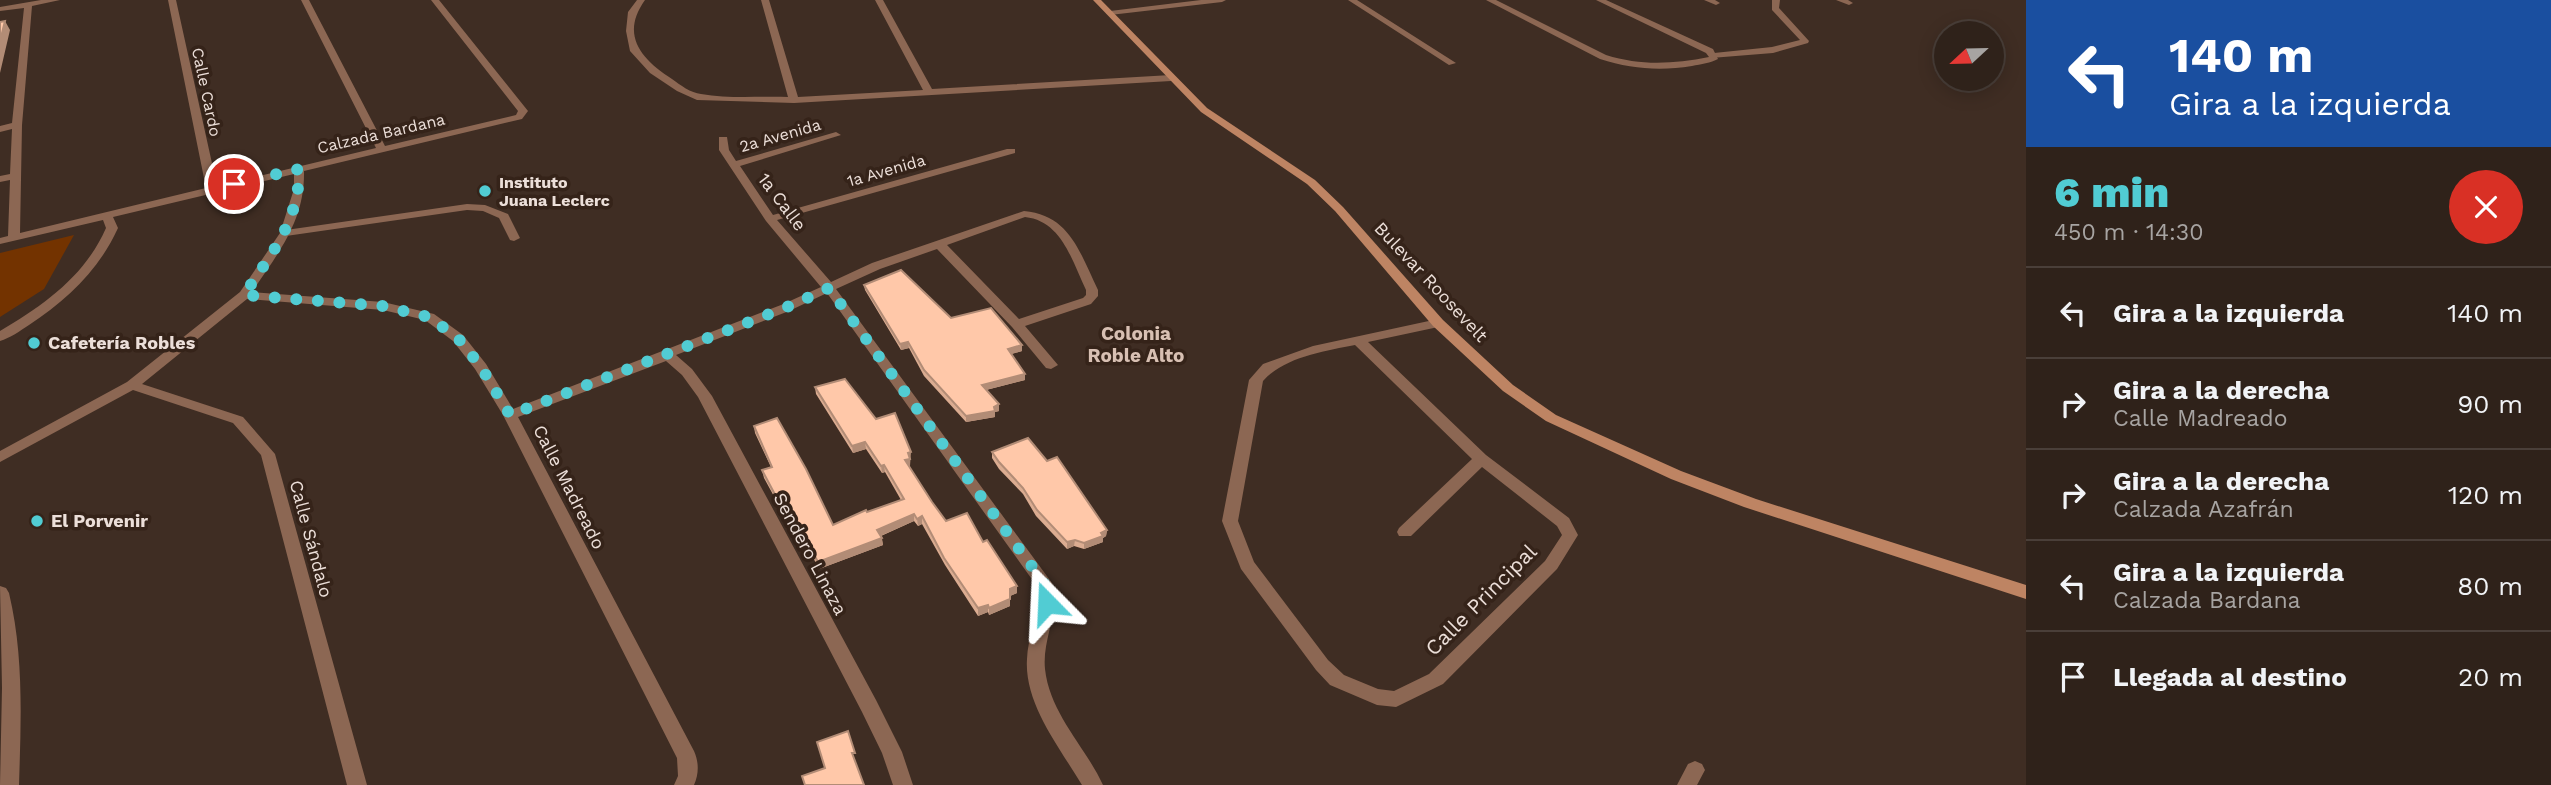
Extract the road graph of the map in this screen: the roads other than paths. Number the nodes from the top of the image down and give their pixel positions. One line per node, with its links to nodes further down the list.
1 (56, 0): 14 (street)
2 (172, 0): 32 (street, Calle Cardo)
3 (305, 0): 26 (street)
4 (435, 0): 26 (street, Calzada Bardana)
5 (641, 0): 21 (street)
6 (765, 0): 21 (street)
7 (878, 0): 20 (street)
8 (1097, 0): 16 (main road, Bulevar Roosevelt)
9 (1222, 0): 16 (street)
10 (1352, 0): 18 (street)
11 (1490, 0): 17 (street)
12 (1601, 0): 17 (street)
13 (1776, 0): 17 (street)
14 (28, 4): 15 (street); 22 (street)
15 (0, 9)
16 (1110, 13): 19 (main road, Bulevar Roosevelt)
17 (1714, 56)
18 (1452, 63)
19 (1171, 78): 20 (street); 42 (main road, Bulevar Roosevelt)
20 (928, 90): 21 (street)
21 (794, 100)
22 (17, 125): 23 (street); 30 (street)
23 (0, 128)
24 (836, 135): 28 (street, 2a Avenida)
25 (723, 139): 28 (street, 1a Calle)
26 (382, 149): 29 (street, Calzada Bardana)
27 (1011, 151): 34 (street, 1a Avenida)
28 (733, 165): 34 (street, 1a Calle)
29 (299, 169): 32 (street, Calzada Bardana); 35 (street)
30 (16, 176): 31 (street); 36 (street)
31 (0, 179)
32 (212, 190): 33 (street, Calzada Bardana)
33 (107, 216): 36 (street, Calzada Bardana); 44 (street)
34 (770, 219): 40 (street, 1a Calle)
35 (286, 233): 37 (street); 41 (street)
36 (15, 237): 38 (street, Calzada Bardana)
37 (514, 238)
38 (0, 241)
39 (939, 244): 40 (street); 43 (street); 43 (street)
40 (826, 284): 46 (street); 59 (street, 1a Calle)
41 (244, 295): 48 (street); 49 (street, Calle Madreado)
42 (1438, 323): 45 (street); 53 (main road, Bulevar Roosevelt)
43 (1017, 324): 47 (street)
44 (0, 337)
45 (1358, 340): 51 (street); 51 (street, Calle Principal)
46 (664, 355): 49 (street); 58 (street, Sendero Linaza)
47 (1051, 365)
48 (132, 385): 50 (street); 56 (street, Calle Sándalo)
49 (510, 415): 57 (street, Calle Madreado)
50 (0, 457)
51 (1480, 459): 52 (street)
52 (1405, 531)
53 (2026, 592)
54 (0, 593): 55 (street)
55 (9, 785)
56 (356, 785)
57 (684, 785)
58 (903, 785)
59 (1093, 785)

